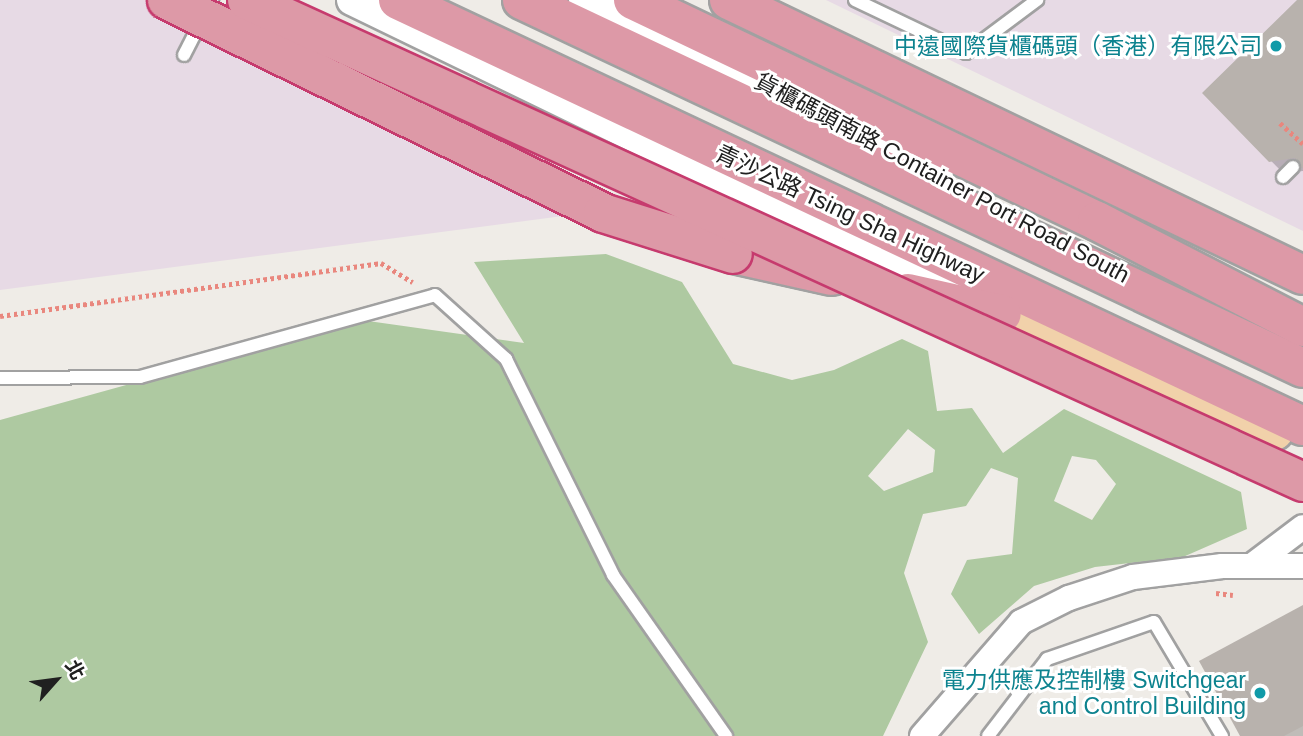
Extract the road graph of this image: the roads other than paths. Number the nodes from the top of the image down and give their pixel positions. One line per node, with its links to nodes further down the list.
1 (167, 0): 16 (highway, bridge)
2 (212, 0): 12 (lane)
3 (247, 0): 23 (highway, bridge)
4 (352, 0): 16 (street)
5 (398, 0): 21 (highway, 青沙公路 Tsing Sha Highway)
6 (522, 0): 19 (highway)
7 (584, 0): 18 (street, 貨櫃碼頭南路 Container Port Road South)
8 (632, 0): 17 (highway)
9 (729, 0): 15 (highway)
10 (855, 0): 11 (lane)
11 (1037, 0)
12 (184, 55)
13 (1293, 167): 14 (lane)
14 (1283, 177)
15 (1303, 275)
16 (1002, 314): 22 (main road)
17 (1303, 327)
18 (1303, 341)
19 (1303, 368)
20 (0, 378): 27 (lane)
21 (1303, 426)
22 (1303, 436)
23 (1303, 482)
24 (1303, 527): 25 (street)
25 (1254, 564): 26 (street); 28 (street)
26 (1303, 566)
27 (726, 736)
28 (922, 736)
29 (988, 736): 30 (lane)
30 (1222, 736)

